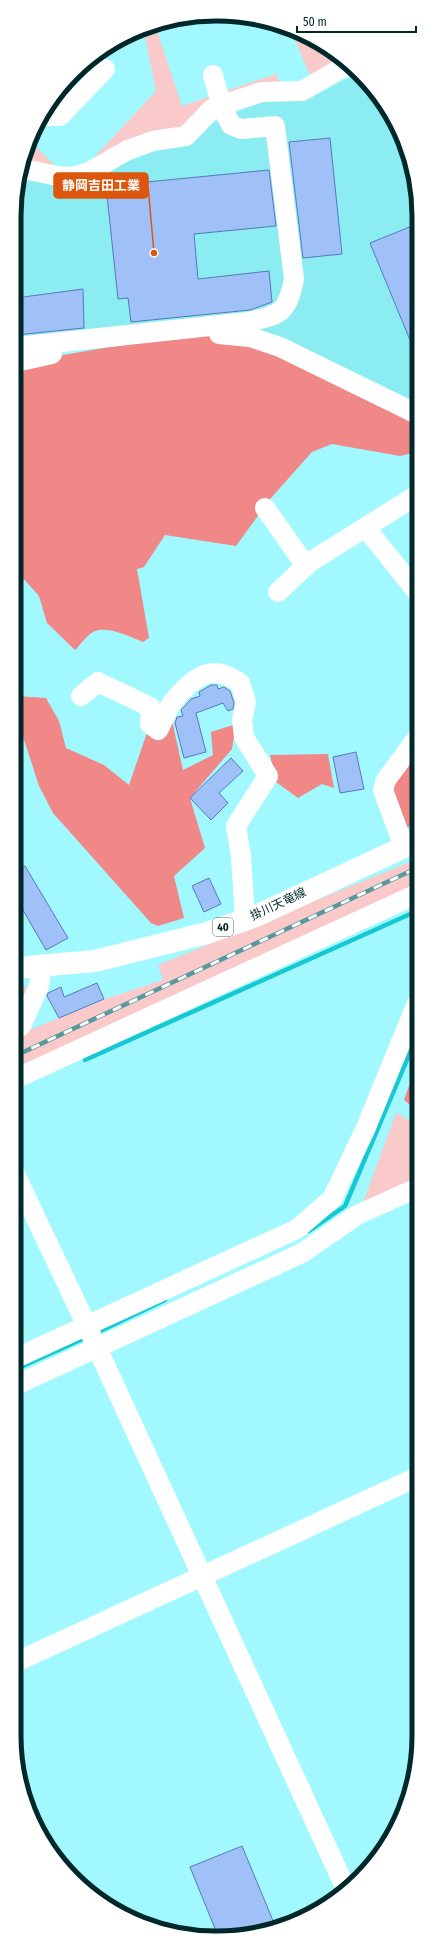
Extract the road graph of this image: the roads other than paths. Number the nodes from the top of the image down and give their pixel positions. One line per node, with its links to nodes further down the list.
1 (343, 68): 4 (street)
2 (105, 70): 5 (street)
3 (213, 75): 4 (street)
4 (222, 105): 6 (street); 7 (street)
5 (49, 116)
6 (27, 170)
7 (21, 346)
8 (21, 361): 9 (street)
9 (412, 412)
10 (412, 498): 12 (street)
11 (265, 508): 13 (street)
12 (366, 528): 13 (street); 14 (street)
13 (306, 566): 15 (street)
14 (412, 586)
15 (278, 592)
16 (81, 696): 21 (street)
17 (412, 745): 19 (street)
18 (374, 787): 19 (street)
19 (405, 846): 21 (main road, 掛川天竜線 / 40)
20 (412, 896): 26 (street)
21 (245, 919): 22 (main road, 掛川天竜線 / 40)
22 (41, 967): 23 (main road, 掛川天竜線 / 40); 25 (street)
23 (21, 968)
24 (412, 1015): 29 (street)
25 (21, 1018)
26 (21, 1076)
27 (21, 1187): 29 (street)
28 (412, 1190): 29 (street)
29 (91, 1335): 30 (street); 31 (street); 33 (street)
30 (21, 1357)
31 (21, 1381)
32 (412, 1479): 33 (street)
33 (202, 1577): 34 (street); 35 (street)
34 (21, 1660)
35 (343, 1884)

